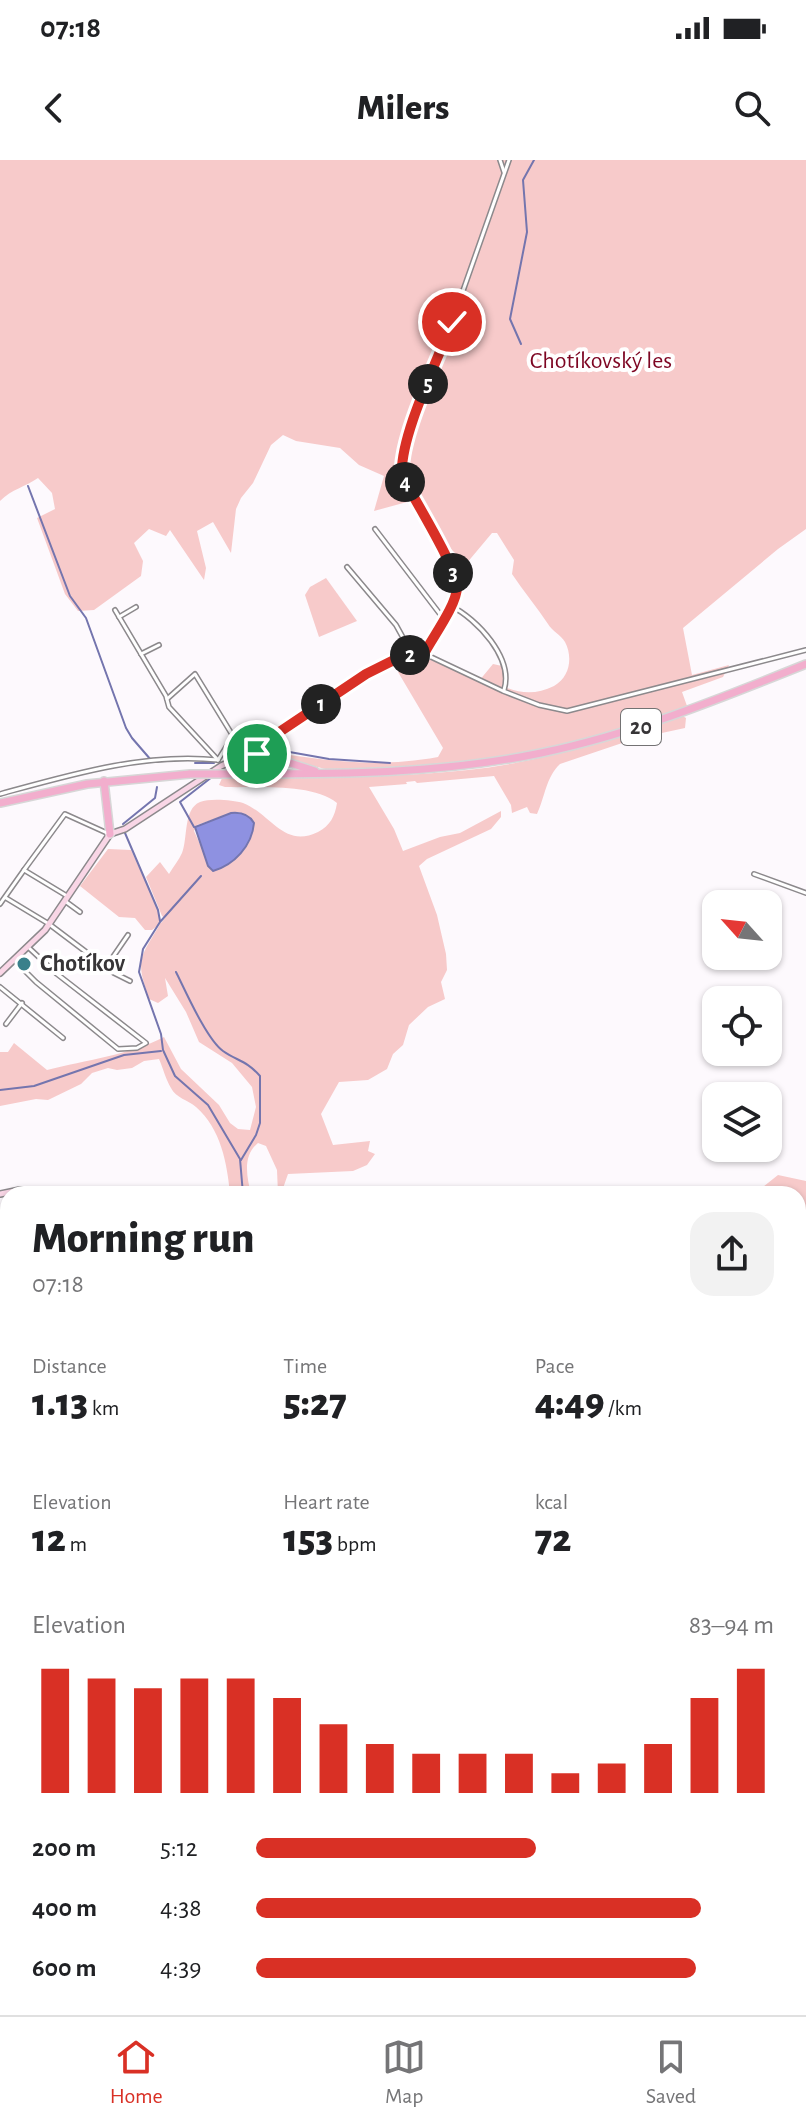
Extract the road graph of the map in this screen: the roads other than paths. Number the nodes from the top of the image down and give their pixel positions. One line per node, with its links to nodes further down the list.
1 (500, 160): 3 (street)
2 (509, 160): 3 (street)
3 (504, 172): 6 (street)
4 (375, 529): 10 (street)
5 (347, 567): 14 (street)
6 (451, 606): 10 (street); 17 (street)
7 (136, 607): 9 (street)
8 (115, 610): 9 (street)
9 (119, 617): 13 (street)
10 (443, 618): 15 (street)
11 (159, 645): 13 (street)
12 (806, 650): 17 (street)
13 (141, 654): 18 (street)
14 (412, 654): 15 (street); 19 (street)
15 (424, 654): 17 (street)
16 (806, 664): 21 (main road, 20)
17 (503, 691)
18 (167, 699): 20 (street); 20 (street)
19 (245, 755): 20 (street); 21 (main road)
20 (220, 767): 21 (main road, 20); 22 (main road, 20, bridge); 23 (street); 25 (street)
21 (333, 774)
22 (104, 781): 24 (main road, 20); 25 (main road)
23 (0, 794)
24 (0, 803)
25 (110, 834): 26 (street); 30 (street)
26 (24, 870): 29 (street); 30 (street)
27 (754, 874): 28 (street)
28 (806, 893)
29 (6, 898): 31 (street); 33 (street)
30 (66, 899): 32 (street); 33 (street)
31 (0, 904)
32 (80, 912)
33 (49, 924): 35 (street); 37 (street)
34 (128, 935): 37 (street)
35 (28, 947): 36 (street); 36 (street)
36 (14, 960): 38 (street)
37 (106, 967): 39 (street)
38 (0, 973)
39 (130, 981)
40 (0, 987): 41 (street)
41 (22, 1003): 42 (street); 43 (street)
42 (6, 1024)
43 (63, 1038)

